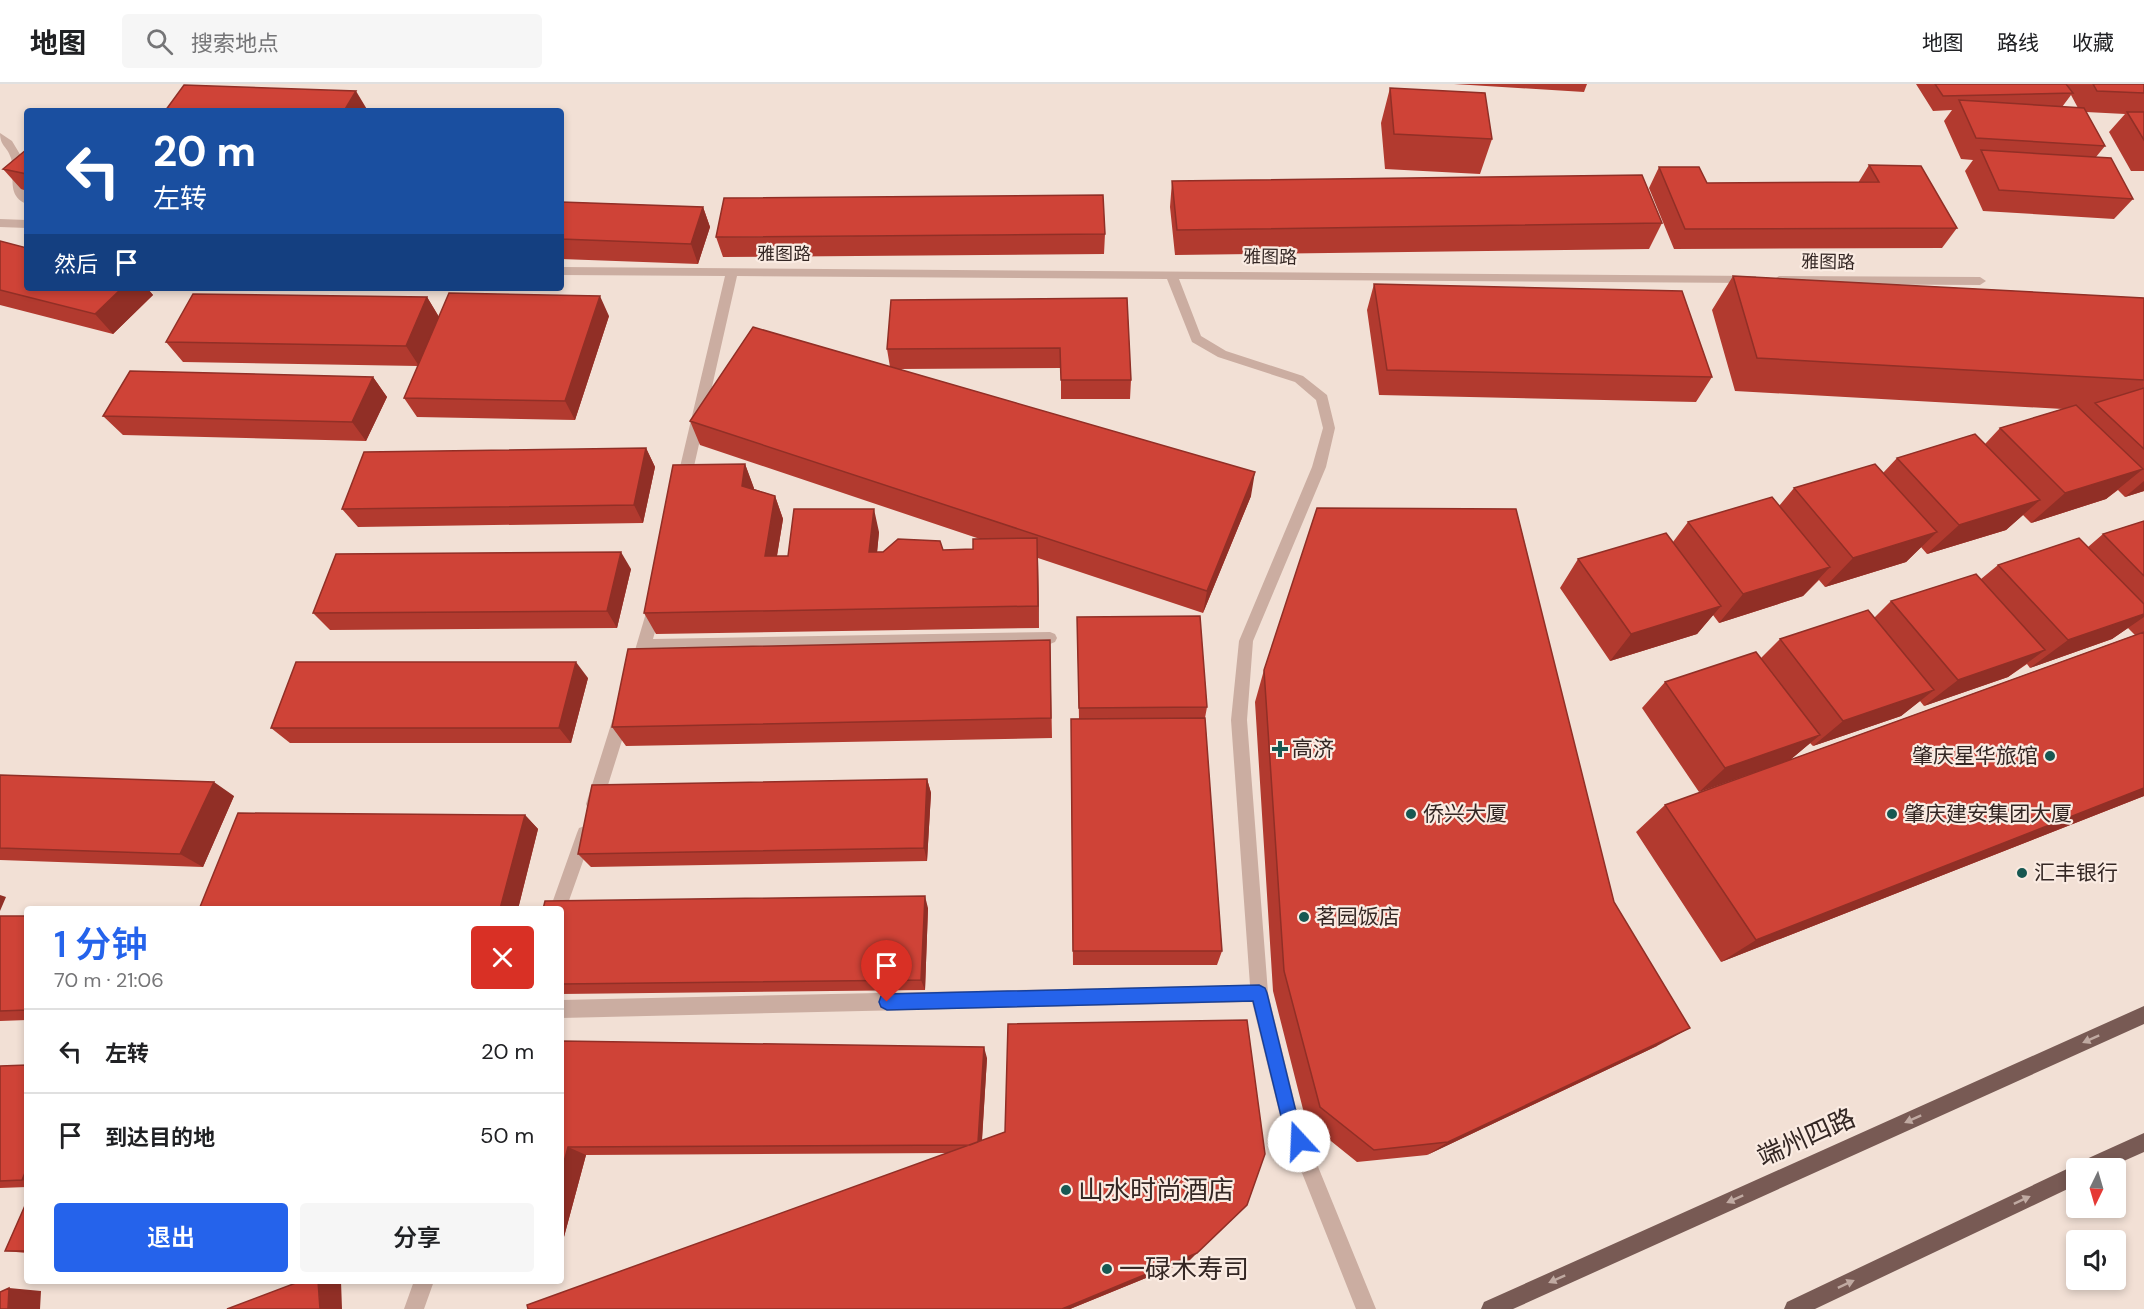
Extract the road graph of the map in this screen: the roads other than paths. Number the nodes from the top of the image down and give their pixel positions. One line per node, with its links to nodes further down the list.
1 (0, 136): 2 (street)
2 (24, 198)
3 (0, 223): 4 (street)
4 (24, 224)
5 (564, 271): 6 (street, 雅图路)
6 (732, 272): 7 (street, 雅图路); 9 (street)
7 (1171, 274): 8 (street, 雅图路); 16 (street)
8 (1980, 281)
9 (679, 503)
10 (659, 590): 12 (street)
11 (1050, 638): 12 (street)
12 (643, 645): 13 (street)
13 (633, 678)
14 (626, 700): 15 (street)
15 (559, 906)
16 (1259, 993): 17 (street); 24 (street)
17 (564, 1009)
18 (2144, 1015): 25 (main road, 端州四路, one-way to 25)
19 (2144, 1142): 20 (main road)
20 (2110, 1158)
21 (2066, 1180): 26 (main road, one-way to 21)
22 (423, 1284): 23 (street)
23 (414, 1309)
24 (1366, 1309)
25 (1491, 1309)
26 (1794, 1309)

